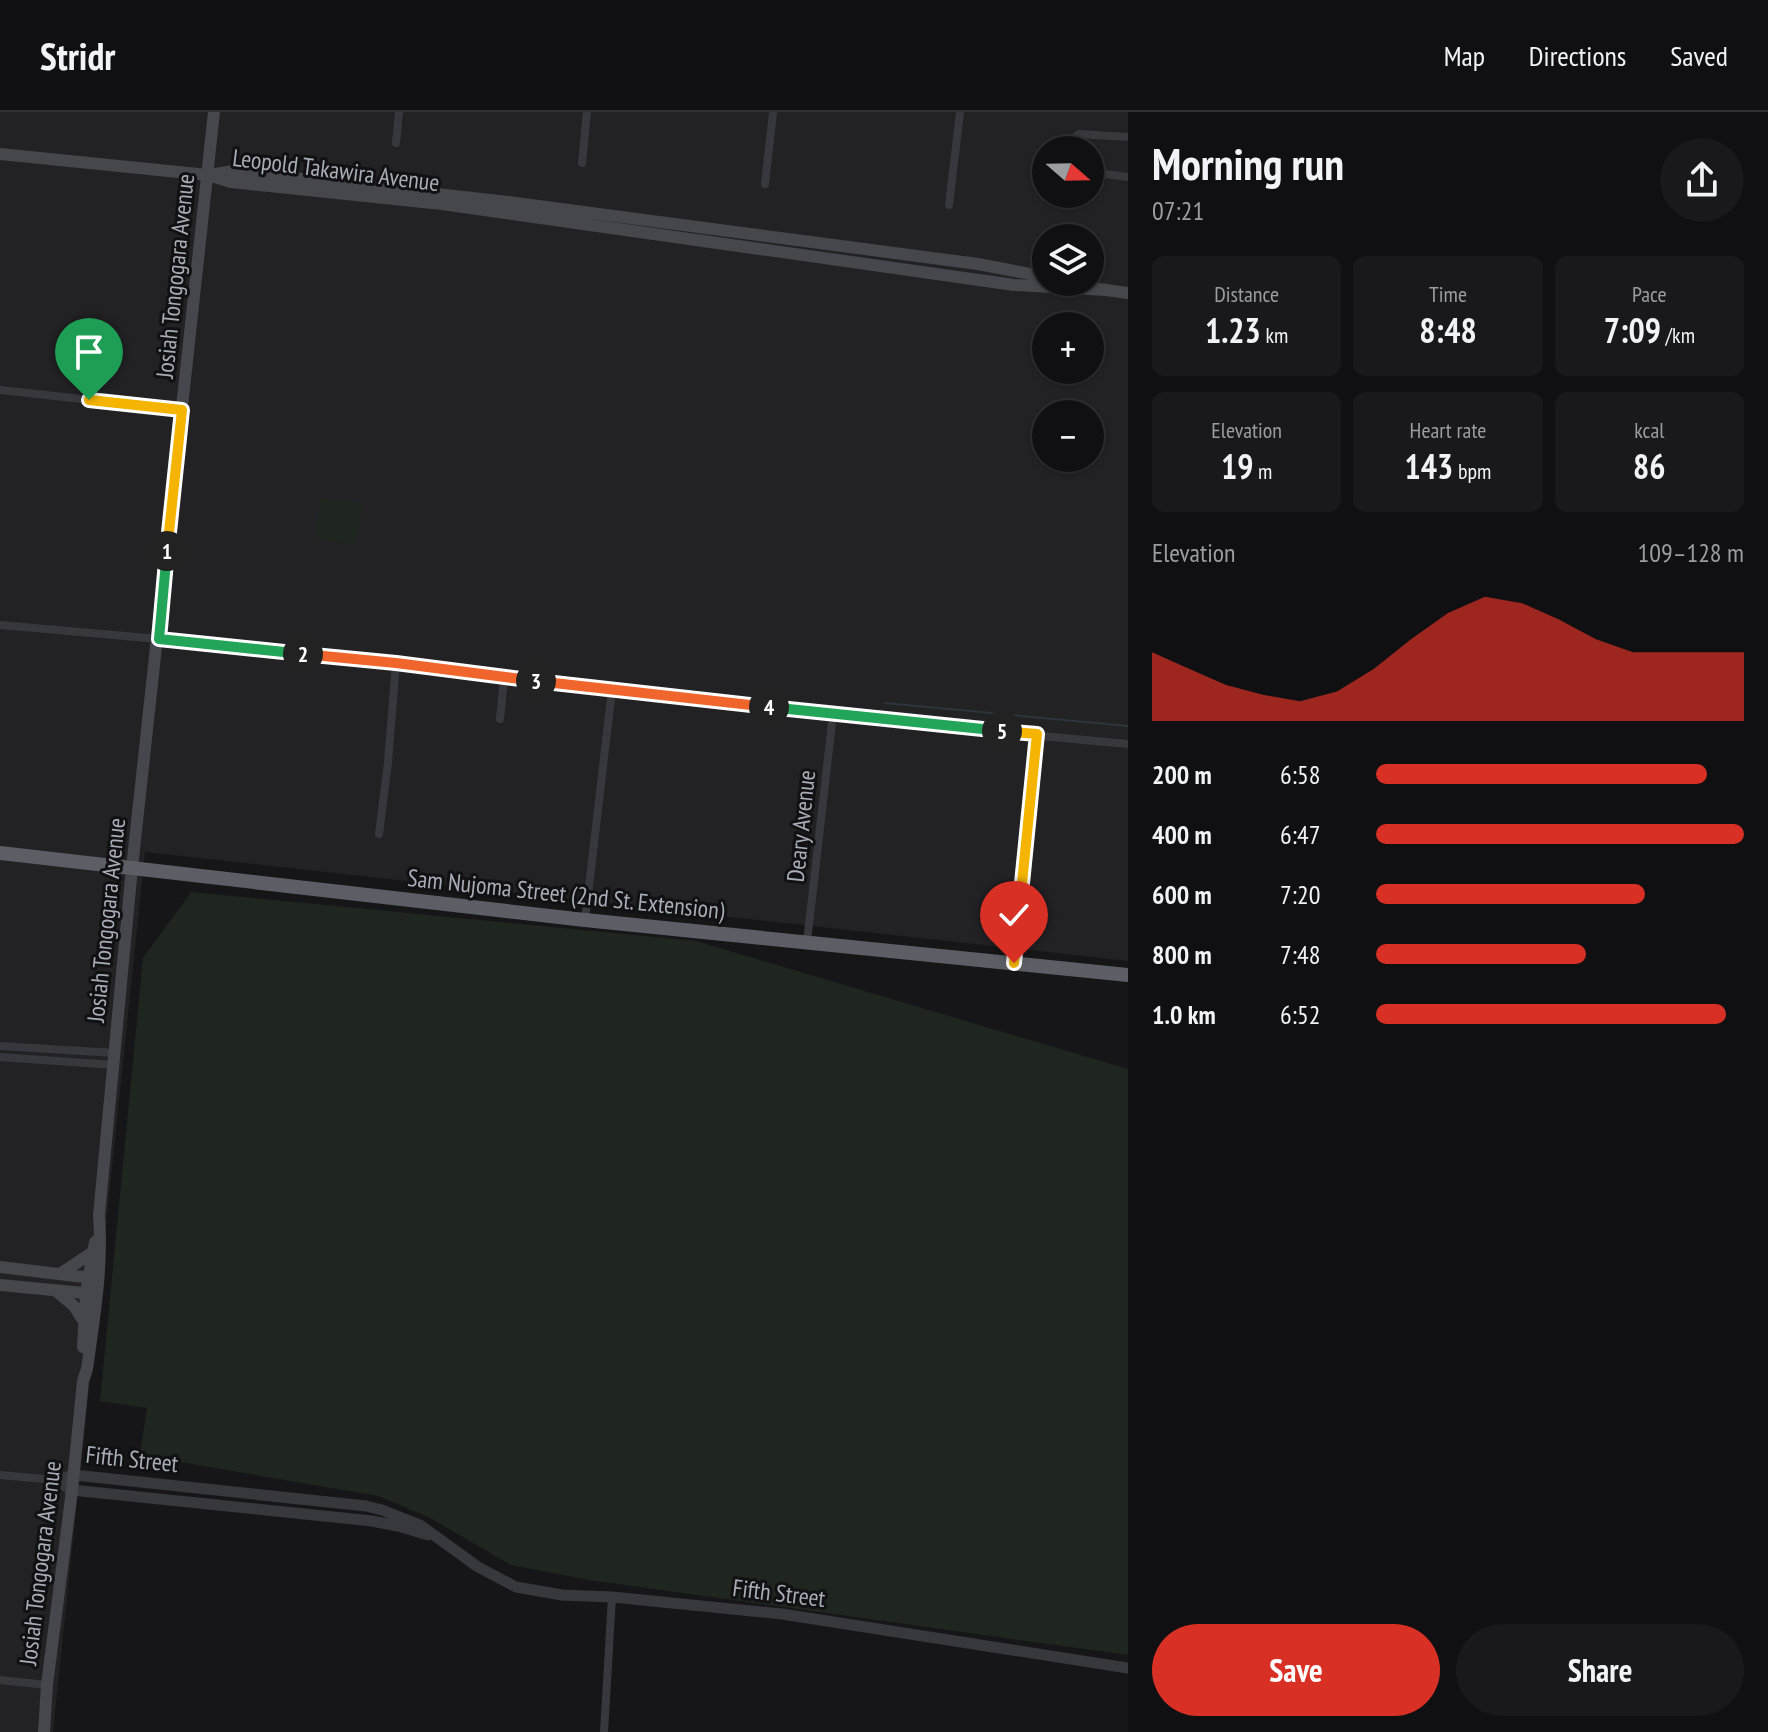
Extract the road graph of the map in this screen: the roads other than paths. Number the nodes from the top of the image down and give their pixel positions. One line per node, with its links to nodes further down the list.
1 (214, 112): 12 (main road, Josiah Tongogara Avenue)
2 (399, 112): 8 (street)
3 (587, 112): 10 (street)
4 (773, 112): 14 (street)
5 (960, 112): 15 (street)
6 (1076, 136): 7 (street)
7 (1128, 137)
8 (396, 143)
9 (0, 154): 12 (main road)
10 (582, 163)
11 (1104, 174): 13 (street)
12 (208, 175): 16 (main road, Leopold Takawira Avenue); 17 (main road, Leopold Takawira Avenue); 20 (main road, Josiah Tongogara Avenue)
13 (1128, 177)
14 (765, 184)
15 (949, 205)
16 (1032, 274)
17 (1106, 290): 18 (main road, Leopold Takawira Avenue)
18 (1128, 293)
19 (0, 390): 20 (street)
20 (182, 410): 22 (main road, Josiah Tongogara Avenue)
21 (0, 625): 22 (street)
22 (159, 639): 23 (street); 32 (main road, Josiah Tongogara Avenue)
23 (396, 663): 24 (street); 30 (street)
24 (504, 678): 25 (street); 27 (street)
25 (612, 690): 26 (street); 33 (street)
26 (833, 714): 28 (street); 34 (street, Deary Avenue)
27 (500, 719)
28 (1037, 734): 29 (street); 35 (street)
29 (1128, 744)
30 (379, 834)
31 (0, 853): 32 (highway, Sam Nujoma Street (2nd St. Extension))
32 (132, 868): 33 (highway, Sam Nujoma Street (2nd St. Extension)); 39 (main road, Josiah Tongogara Avenue)
33 (585, 920): 34 (highway, Sam Nujoma Street (2nd St. Extension))
34 (807, 942): 35 (highway, Sam Nujoma Street (2nd St. Extension))
35 (1014, 963): 36 (highway, Sam Nujoma Street (2nd St. Extension))
36 (1128, 975)
37 (0, 1046): 39 (street)
38 (0, 1057): 39 (street)
39 (114, 1059): 40 (main road, Josiah Tongogara Avenue)
40 (99, 1215): 41 (main road); 44 (main road, Josiah Tongogara Avenue)
41 (93, 1252): 43 (main road); 44 (main road)
42 (0, 1267): 43 (main road)
43 (60, 1274): 44 (main road)
44 (93, 1279): 47 (main road)
45 (0, 1285): 46 (main road)
46 (56, 1291): 47 (main road); 48 (main road)
47 (91, 1294): 48 (main road); 49 (main road, Josiah Tongogara Avenue)
48 (83, 1320): 49 (main road)
49 (83, 1381): 51 (main road, Josiah Tongogara Avenue)
50 (0, 1475): 52 (street, Fifth Street)
51 (74, 1475): 52 (street, Fifth Street); 53 (main road, Josiah Tongogara Avenue); 54 (street, Fifth Street)
52 (55, 1480): 53 (street, Fifth Street)
53 (72, 1490): 54 (street, Fifth Street); 58 (main road, Josiah Tongogara Avenue)
54 (437, 1537): 55 (street, Fifth Street)
55 (612, 1597): 56 (street, Fifth Street); 60 (street)
56 (1128, 1668)
57 (0, 1680): 58 (street)
58 (47, 1685): 59 (main road, Josiah Tongogara Avenue)
59 (44, 1732)
60 (604, 1732)

